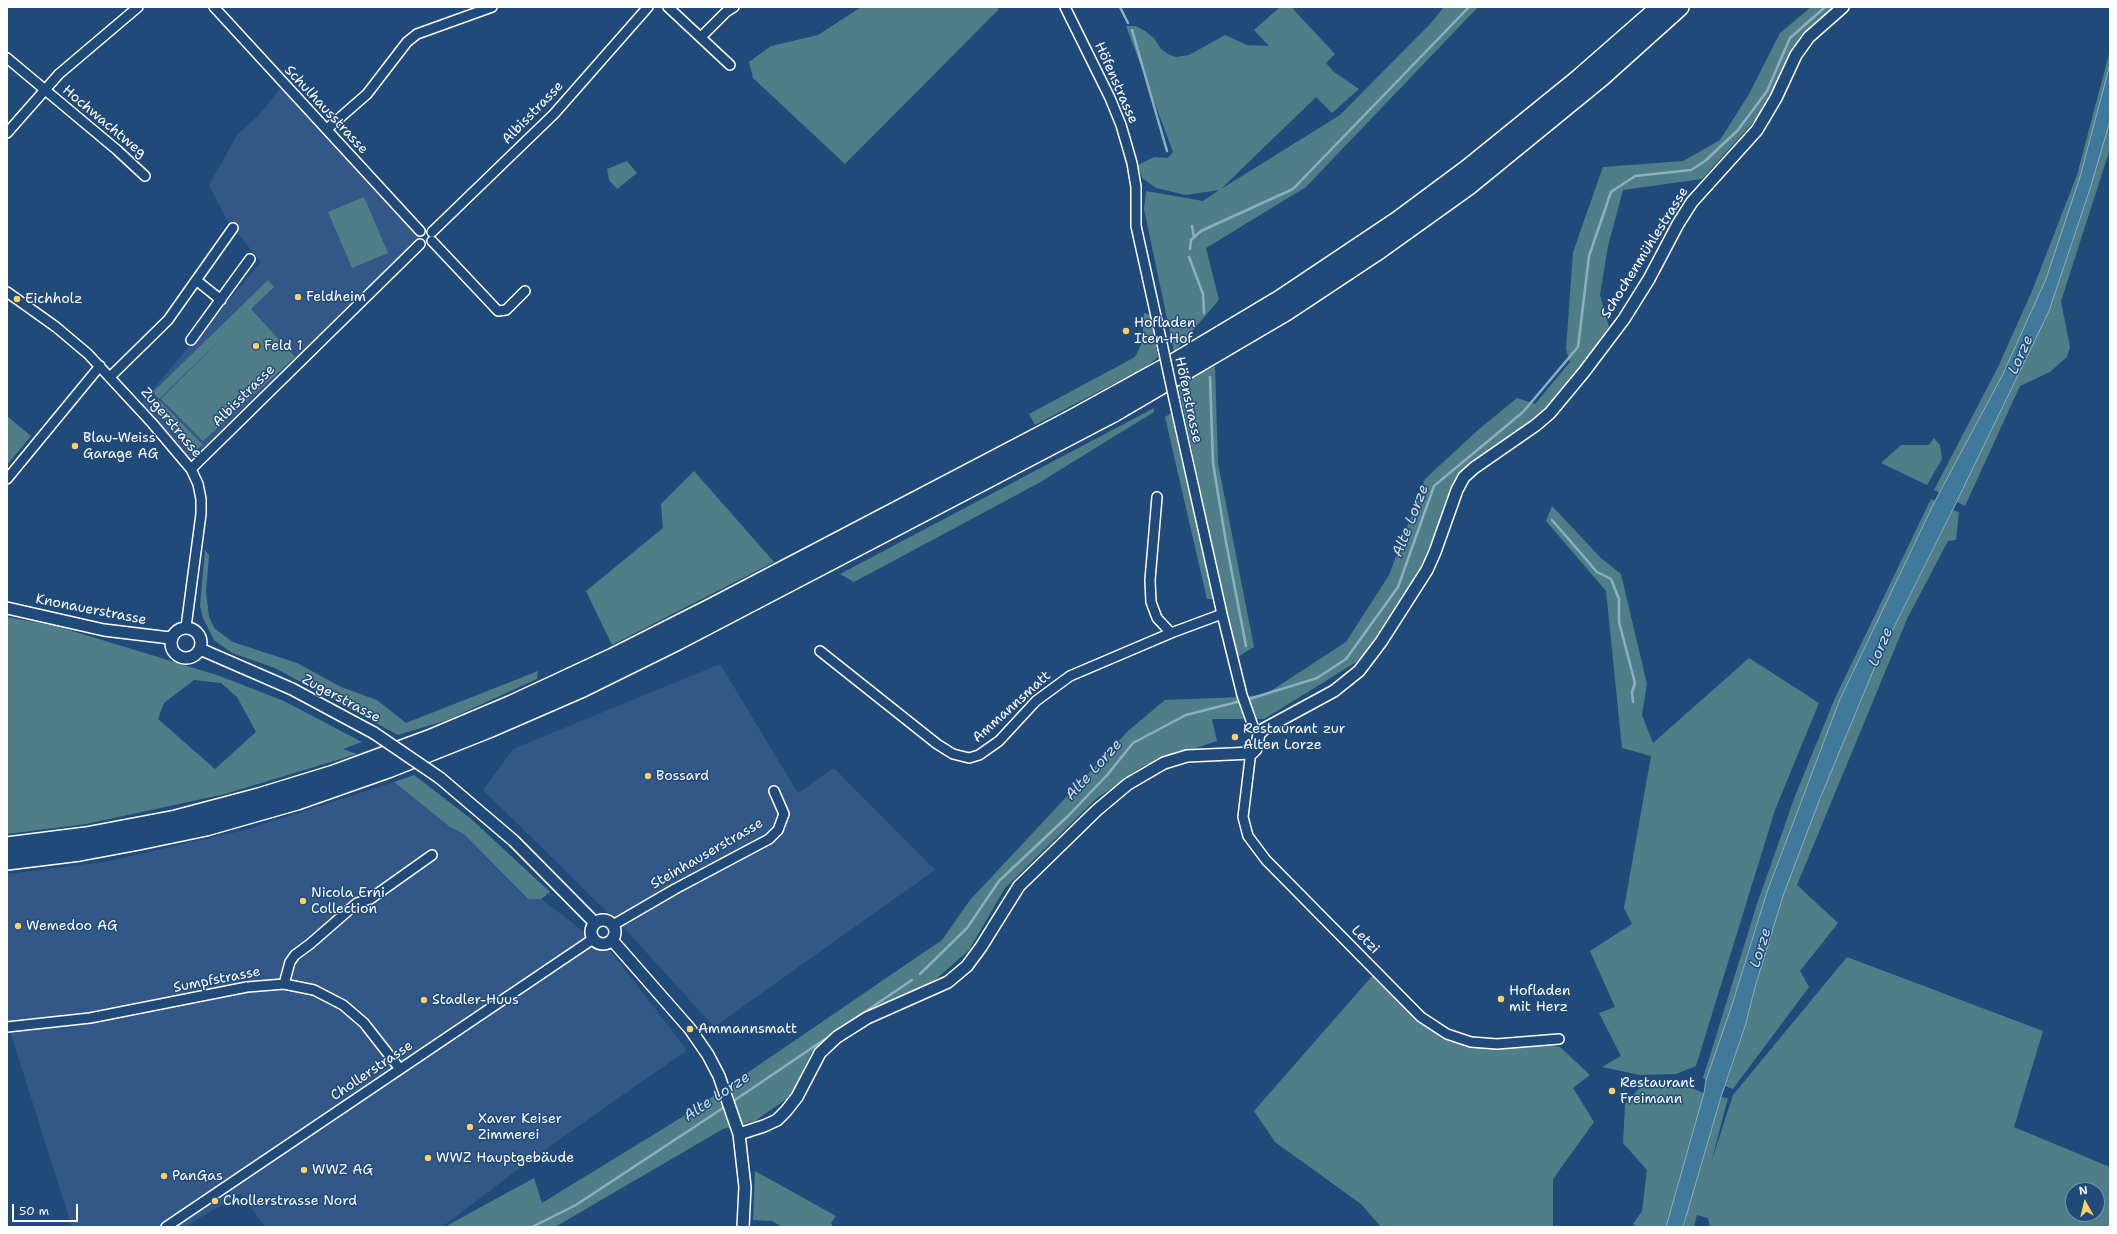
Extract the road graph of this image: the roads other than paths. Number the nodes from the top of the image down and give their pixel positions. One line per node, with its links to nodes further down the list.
1 (138, 7): 14 (street)
2 (214, 7): 15 (street, Schulhausstrasse)
3 (492, 7): 15 (street)
4 (648, 7): 20 (street, Albisstrasse)
5 (668, 7): 11 (street)
6 (734, 7): 11 (street)
7 (1065, 7): 34 (street, Höfenstrasse, bridge)
8 (1660, 7): 43 (highway)
9 (1680, 7): 45 (highway)
10 (1843, 7): 40 (street, Schochenmühlestrasse)
11 (702, 37): 13 (street)
12 (7, 58): 14 (street, Hochwachtweg)
13 (730, 65)
14 (44, 90): 16 (street); 17 (street, Hochwachtweg)
15 (326, 129): 19 (street, Schulhausstrasse)
16 (7, 133)
17 (145, 176)
18 (234, 228): 23 (street)
19 (420, 231): 20 (street); 21 (street)
20 (432, 236): 21 (street); 24 (street)
21 (420, 244): 30 (street, Albisstrasse)
22 (250, 259): 26 (street)
23 (196, 280): 26 (street); 29 (street)
24 (525, 291)
25 (7, 292): 28 (street, Zugerstrasse)
26 (221, 300): 27 (street)
27 (191, 340)
28 (100, 366): 29 (street, Zugerstrasse); 31 (street)
29 (110, 377): 30 (street, Zugerstrasse)
30 (191, 469): 35 (street, Zugerstrasse)
31 (7, 479)
32 (1157, 497): 36 (street)
33 (7, 608): 37 (street, Knonauerstrasse)
34 (1222, 614): 36 (street, Ammannsmatt); 40 (street, Höfenstrasse)
35 (186, 627): 37 (street); 38 (street)
36 (1171, 633): 39 (street, Ammannsmatt)
37 (170, 638): 38 (street)
38 (200, 649): 46 (street, Zugerstrasse, bridge)
39 (820, 651)
40 (1260, 734): 41 (street)
41 (1249, 755): 52 (street, Letzi); 54 (street)
42 (774, 791): 47 (street, Steinhauserstrasse)
43 (7, 846)
44 (432, 854): 50 (street)
45 (7, 861)
46 (595, 923): 47 (street); 48 (street)
47 (613, 925): 49 (street)
48 (593, 939): 49 (street); 53 (street, Chollerstrasse)
49 (612, 940): 54 (street)
50 (284, 984): 51 (street, Sumpfstrasse); 53 (street, Sumpfstrasse)
51 (7, 1027)
52 (1559, 1039)
53 (400, 1069): 55 (street, Chollerstrasse)
54 (739, 1134): 56 (street)
55 (166, 1227)
56 (743, 1227)

